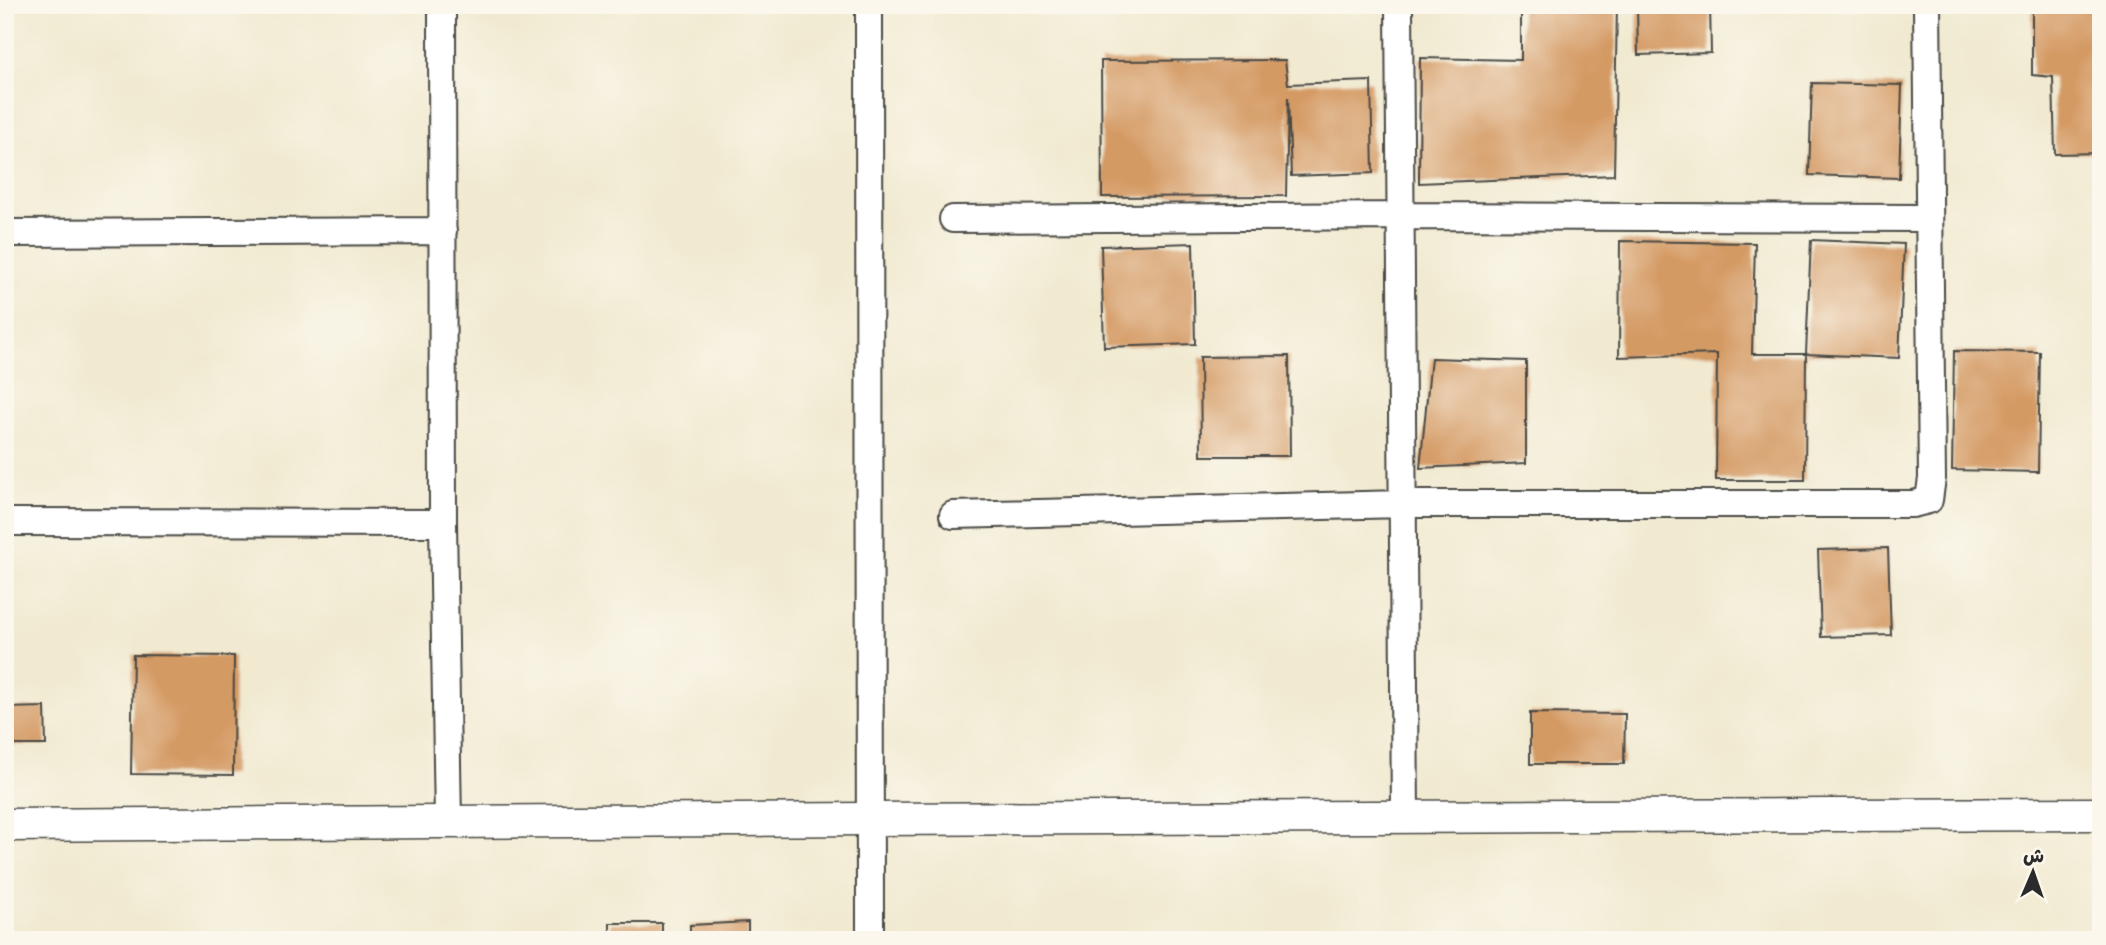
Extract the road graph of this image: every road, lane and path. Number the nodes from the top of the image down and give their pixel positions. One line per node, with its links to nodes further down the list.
1 (442, 5): 8 (street)
2 (869, 5): 16 (street)
3 (1399, 5): 5 (street)
4 (1927, 5): 6 (street)
5 (1401, 216): 6 (street); 7 (street); 10 (street)
6 (1929, 218): 10 (street)
7 (953, 219)
8 (443, 231): 9 (street); 13 (street)
9 (5, 233)
10 (1403, 504): 11 (street); 15 (street)
11 (953, 515)
12 (5, 522): 13 (street)
13 (443, 523): 17 (street)
14 (2101, 814): 15 (street)
15 (1405, 817): 16 (street)
16 (869, 819): 17 (street); 19 (street)
17 (449, 822): 18 (street)
18 (5, 825)
19 (870, 940)

